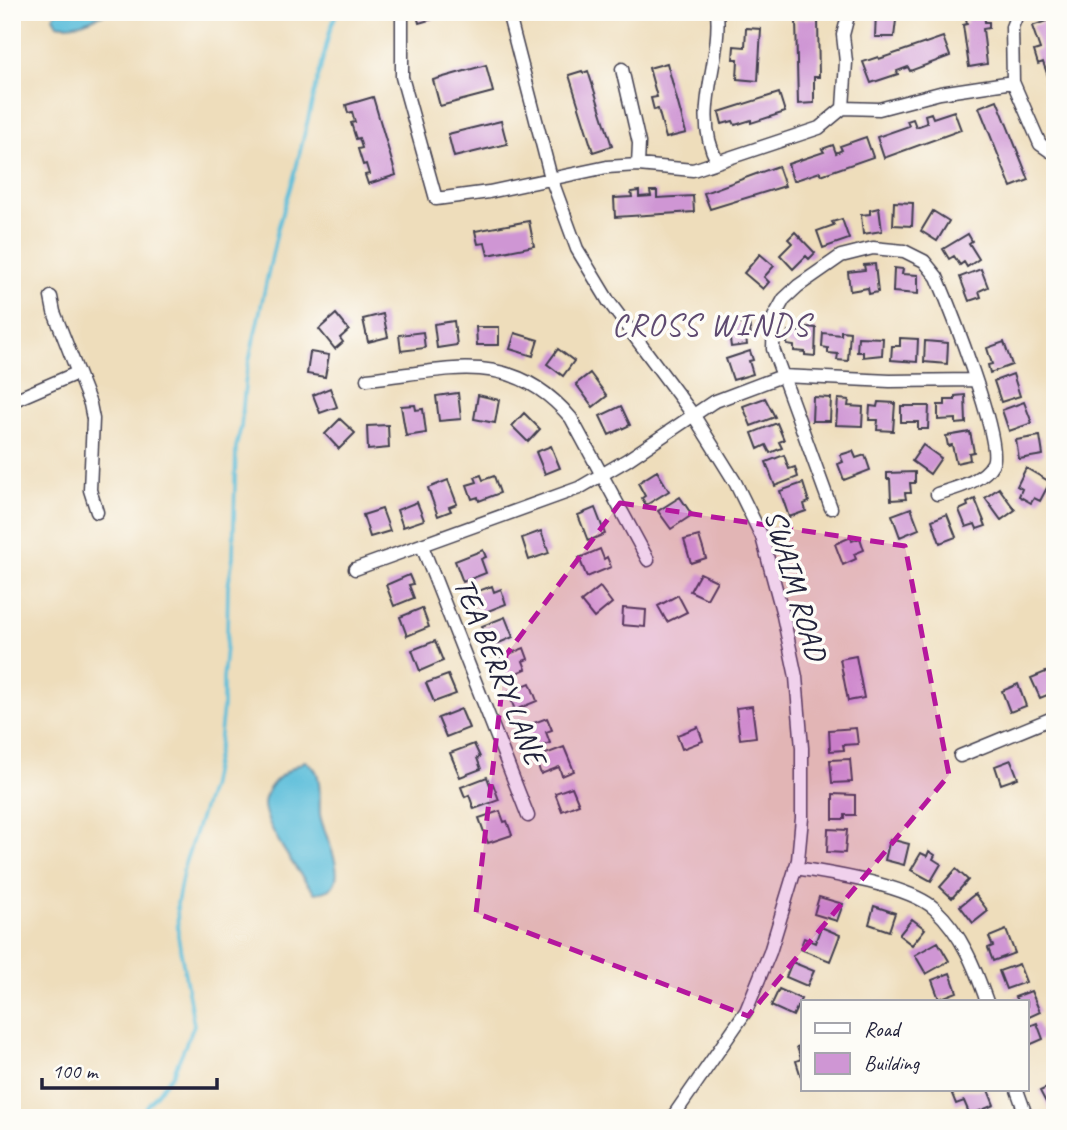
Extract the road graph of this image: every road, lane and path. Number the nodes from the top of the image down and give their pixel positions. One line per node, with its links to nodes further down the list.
1 (402, 12): 12 (street)
2 (508, 12): 12 (street, SWAIM ROAD)
3 (716, 12): 10 (street)
4 (849, 12): 8 (street)
5 (1018, 12): 7 (street)
6 (622, 69): 11 (street)
7 (1013, 82): 8 (street); 9 (street)
8 (843, 108): 10 (street)
9 (1055, 151)
10 (717, 161): 11 (street)
11 (638, 165): 12 (street)
12 (551, 178): 19 (street, SWAIM ROAD)
13 (51, 297): 14 (street)
14 (77, 373): 18 (street); 23 (street)
15 (782, 376): 17 (street); 17 (street); 19 (street); 22 (street)
16 (367, 379): 20 (street)
17 (975, 380): 21 (street)
18 (12, 401)
19 (694, 415): 20 (street); 30 (street, SWAIM ROAD)
20 (601, 475): 24 (street); 25 (street)
21 (937, 494)
22 (831, 508)
23 (97, 512)
24 (422, 546): 26 (street); 29 (street, TEA BERRY LANE)
25 (648, 560)
26 (355, 569)
27 (1055, 717): 28 (street)
28 (960, 756)
29 (528, 816)
30 (795, 867): 31 (street); 33 (street, SWAIM ROAD)
31 (986, 1000)
32 (1018, 1092): 34 (street)
33 (672, 1118)
34 (1027, 1118)

